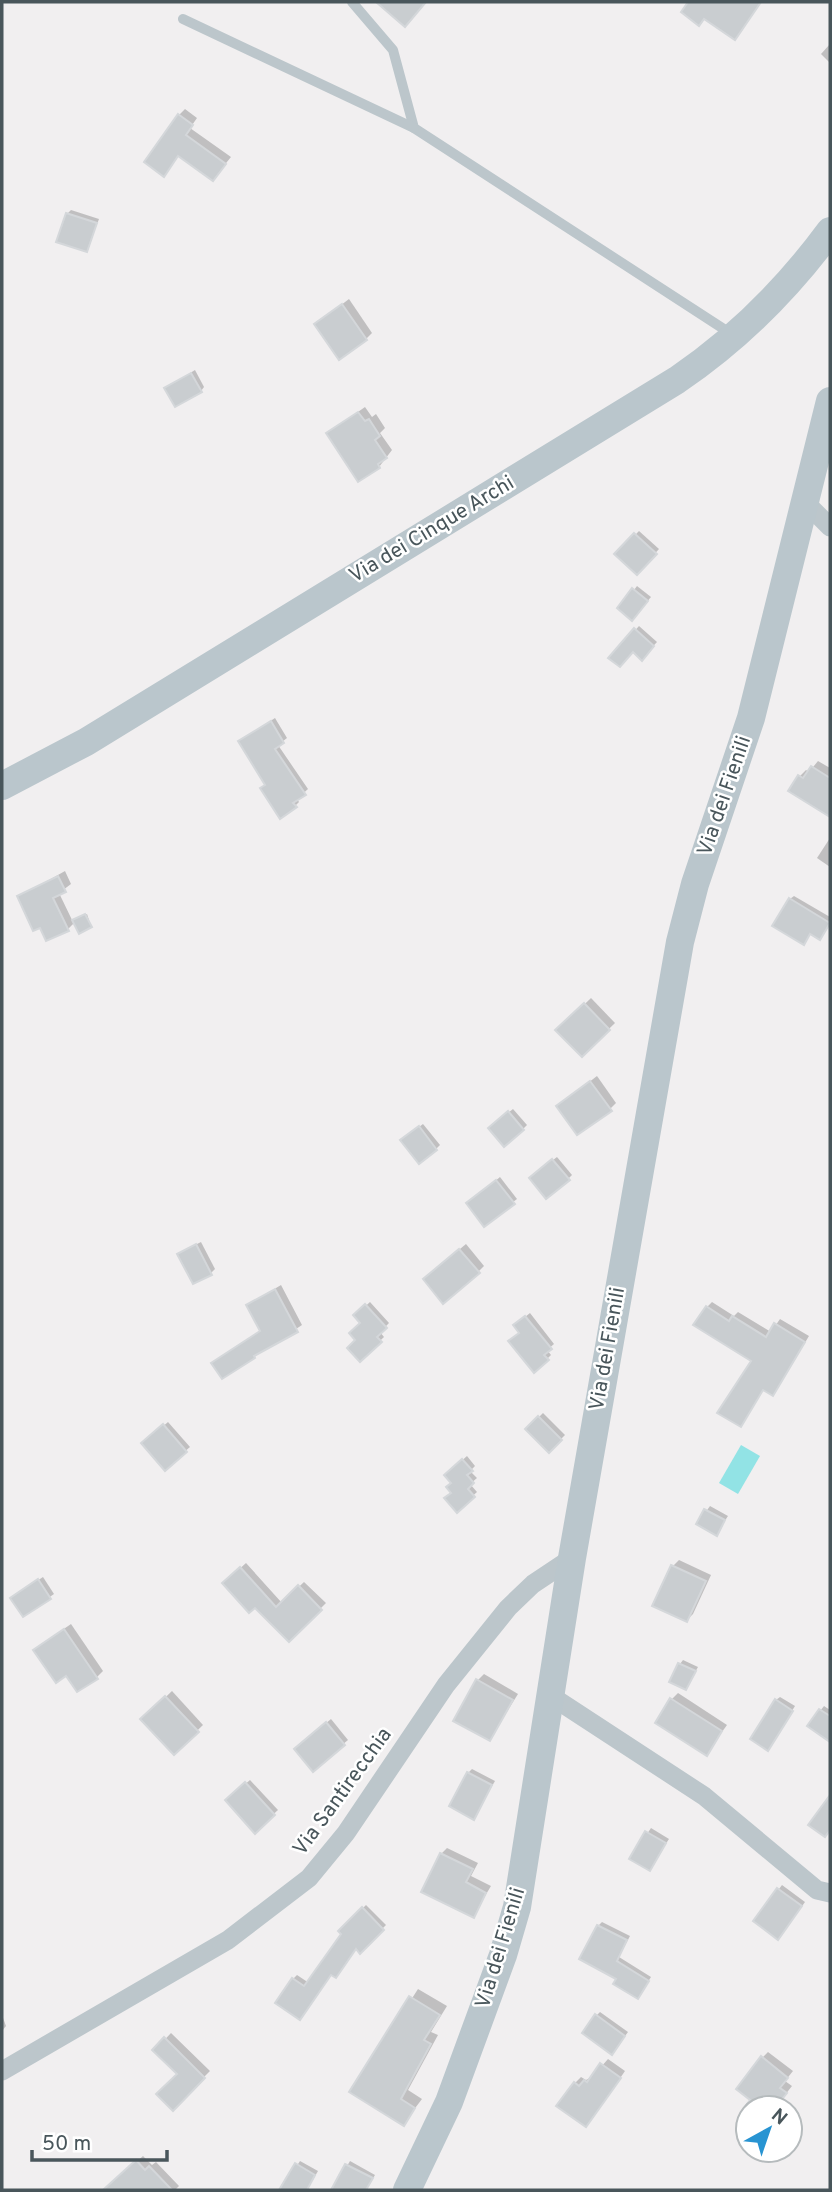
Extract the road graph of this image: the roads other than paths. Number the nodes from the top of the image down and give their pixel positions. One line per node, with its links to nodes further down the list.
1 (352, 2): 3 (lane)
2 (183, 19): 3 (lane)
3 (414, 128): 5 (lane)
4 (830, 232): 5 (street, Via dei Cinque Archi)
5 (733, 336): 9 (street, Via dei Cinque Archi)
6 (830, 401): 7 (street, Via dei Fienili)
7 (807, 504): 8 (street); 10 (street, Via dei Fienili)
8 (830, 527)
9 (2, 786)
10 (572, 1558): 11 (street, Via dei Fienili); 13 (street, Via Santirecchia)
11 (551, 1696): 12 (street); 14 (street, Via dei Fienili)
12 (830, 1893)
13 (2, 2071)
14 (407, 2190)

